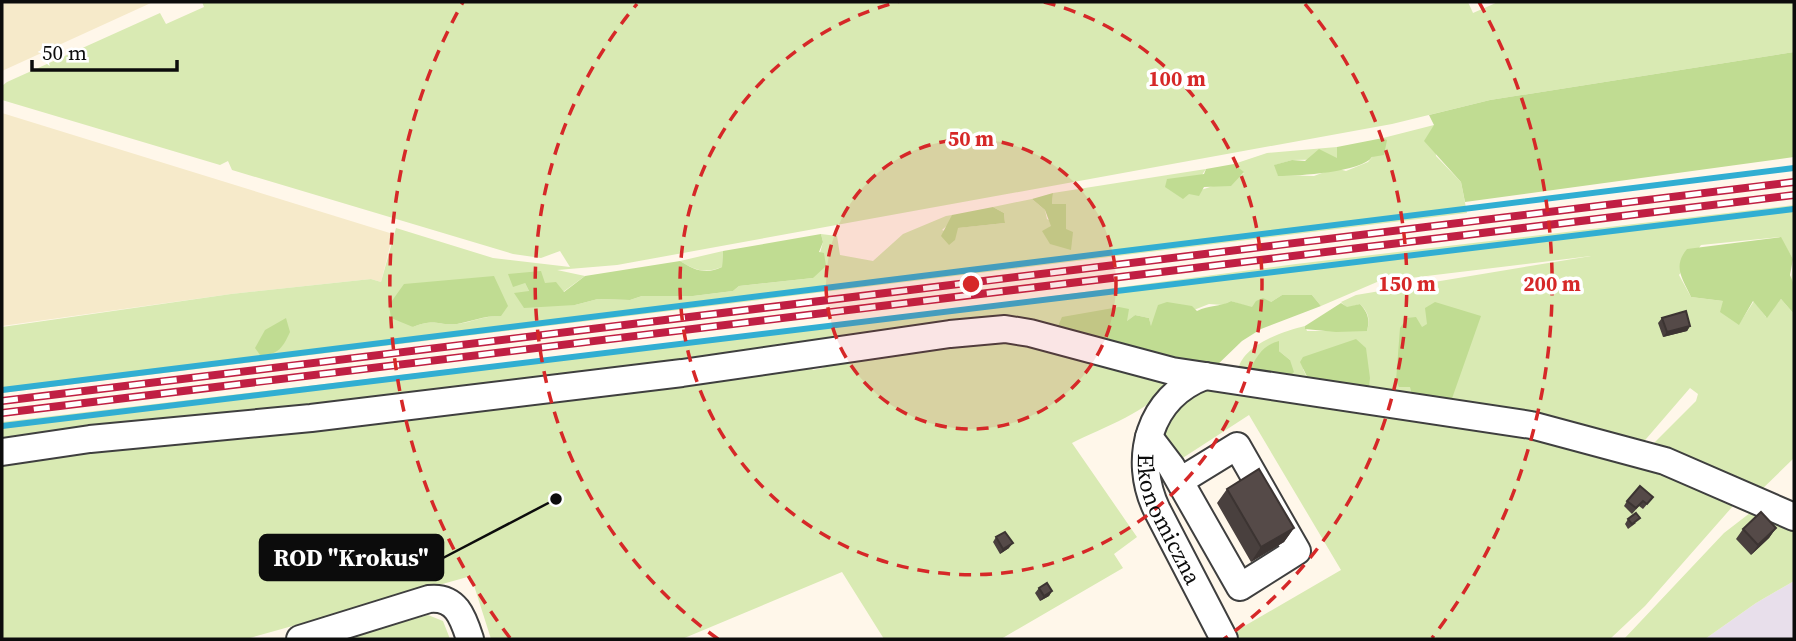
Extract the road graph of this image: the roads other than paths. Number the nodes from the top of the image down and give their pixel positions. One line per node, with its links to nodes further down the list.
1 (1205, 376): 2 (street, Ekonomiczna); 3 (street); 5 (street)
2 (1149, 437): 4 (street); 8 (street, Ekonomiczna)
3 (2, 452)
4 (1180, 481): 4 (street)
5 (1794, 517)
6 (300, 639): 7 (street)
7 (470, 639)
8 (1224, 639)

